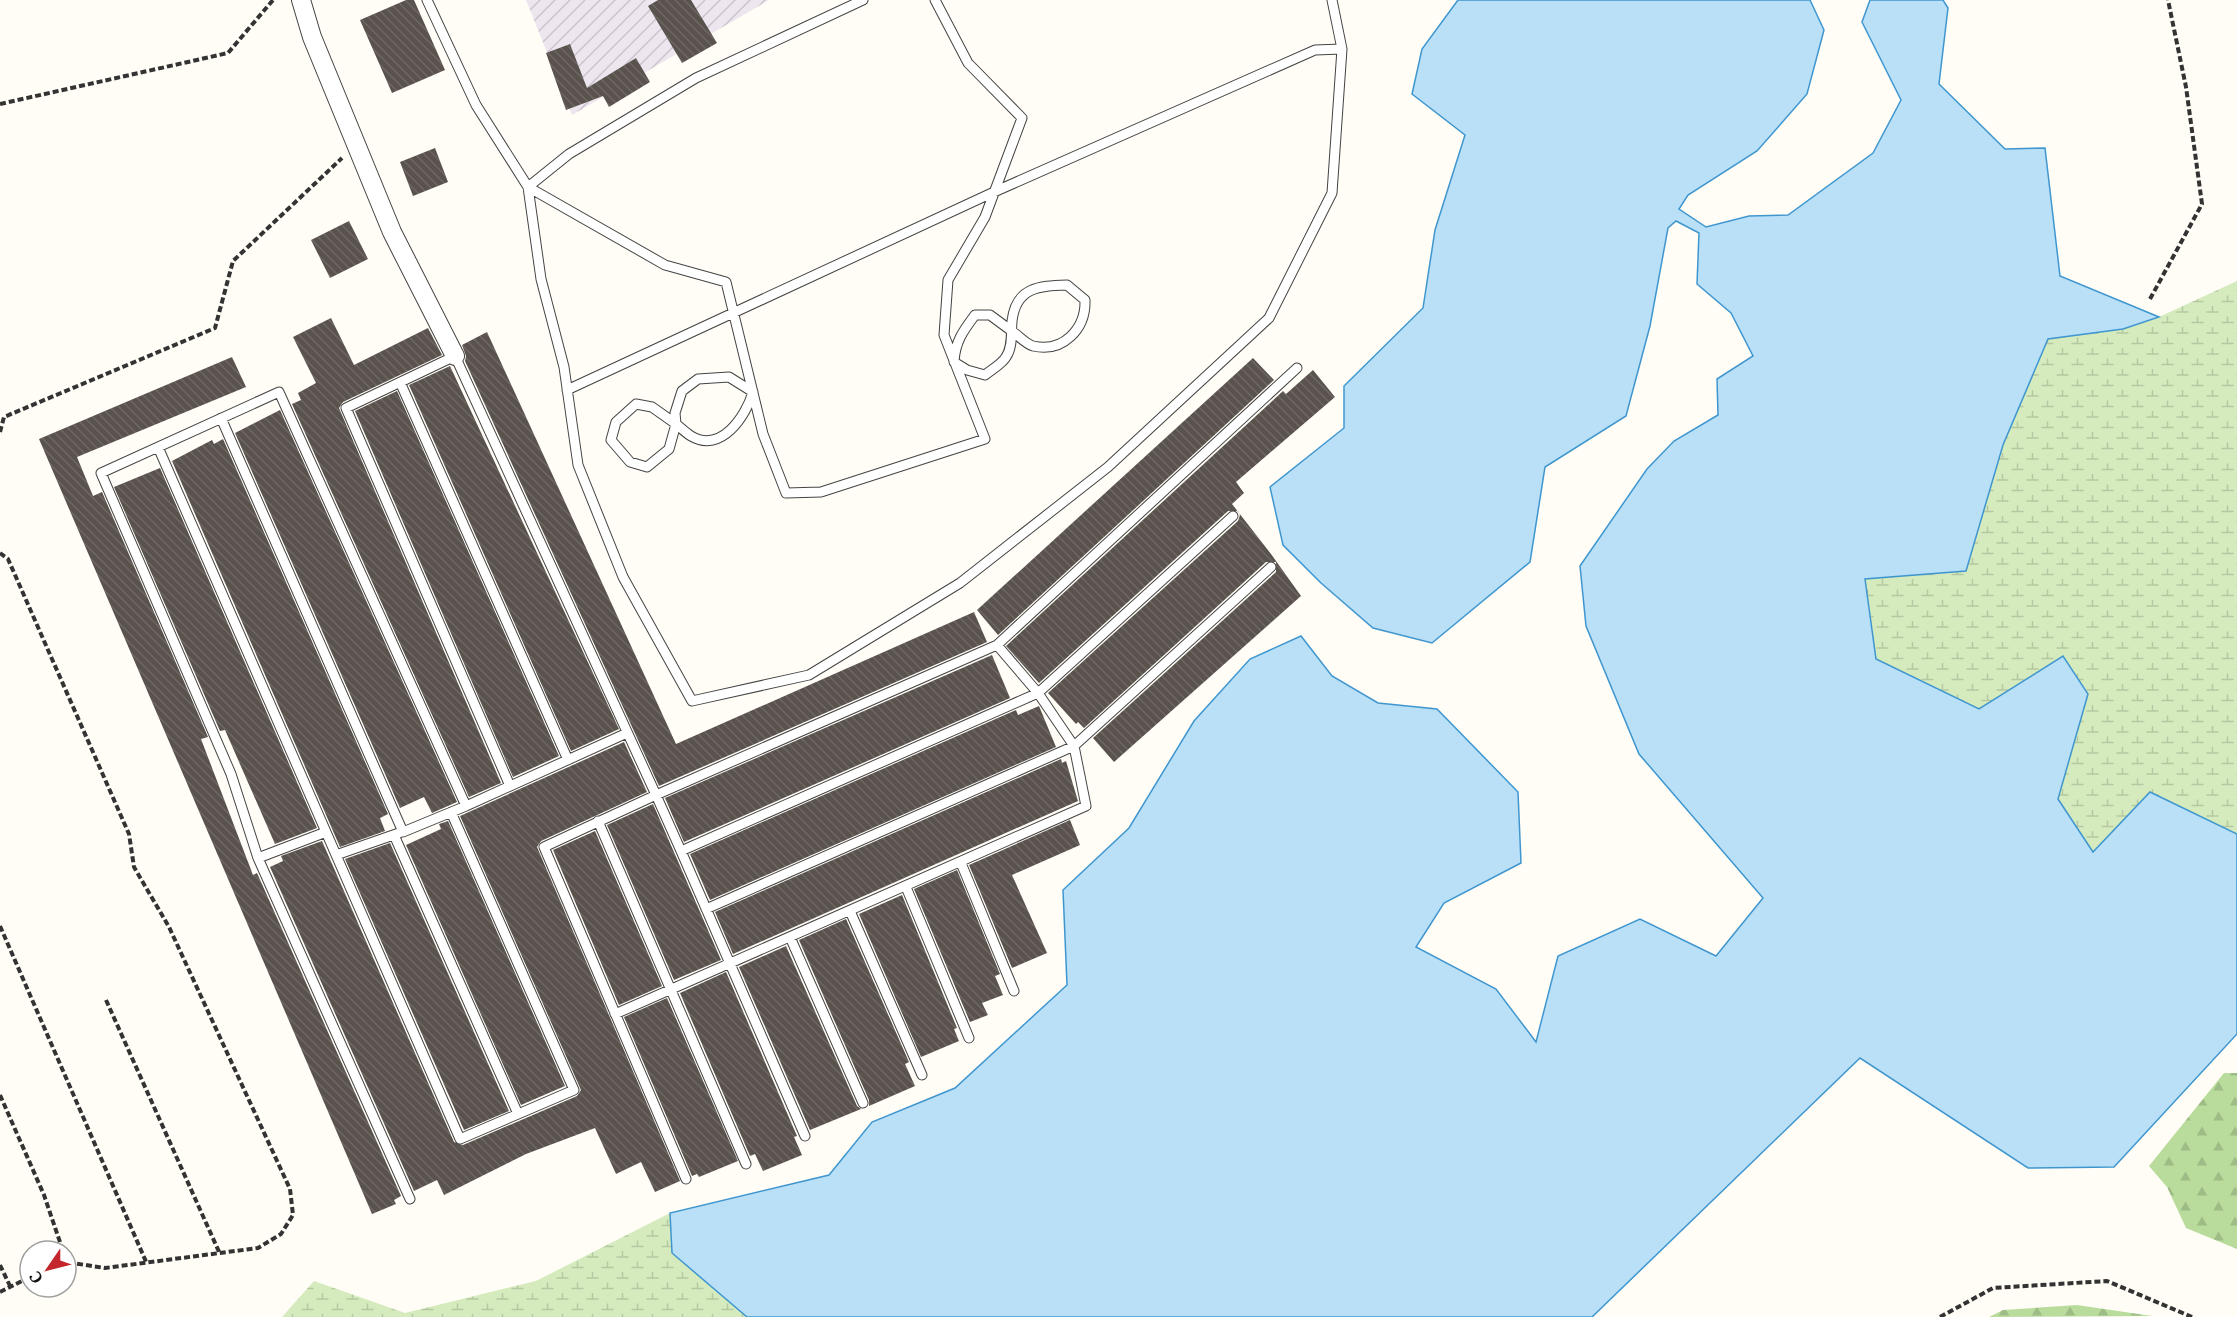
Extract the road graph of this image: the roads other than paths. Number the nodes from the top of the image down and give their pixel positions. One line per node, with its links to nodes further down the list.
1 (301, 0): 11 (street)
2 (427, 0): 7 (lane)
3 (863, 0): 7 (lane)
4 (935, 0): 8 (lane)
5 (1332, 0): 6 (lane)
6 (1342, 49): 8 (lane); 15 (lane)
7 (528, 188): 9 (lane); 15 (lane)
8 (994, 192): 9 (lane); 12 (lane)
9 (735, 314): 15 (lane); 16 (lane)
10 (1013, 332): 10 (lane); 12 (lane); 12 (lane)
11 (455, 356): 14 (lane); 24 (lane)
12 (954, 362): 16 (lane)
13 (1297, 368): 22 (lane)
14 (400, 382): 26 (lane); 27 (lane)
15 (567, 390)
16 (753, 392): 18 (lane); 18 (lane)
17 (221, 418): 19 (lane); 29 (lane); 33 (lane)
18 (676, 424): 18 (lane)
19 (158, 447): 32 (lane); 36 (lane)
20 (1233, 516): 23 (lane)
21 (1271, 567): 25 (lane)
22 (997, 645): 23 (lane); 28 (lane)
23 (1038, 693): 25 (lane); 34 (lane)
24 (627, 733): 26 (lane); 28 (lane)
25 (1074, 746): 37 (lane); 39 (lane)
26 (568, 760): 27 (lane)
27 (510, 786): 29 (lane)
28 (656, 795): 31 (lane); 34 (lane)
29 (466, 806): 30 (lane)
30 (451, 812): 33 (lane); 49 (lane)
31 (598, 821): 43 (lane); 45 (lane)
32 (326, 832): 35 (lane); 36 (lane)
33 (399, 833): 35 (lane); 49 (lane)
34 (681, 851): 39 (lane)
35 (336, 855): 49 (lane)
36 (258, 858): 53 (lane)
37 (962, 862): 38 (lane); 44 (lane)
38 (906, 887): 40 (lane); 46 (lane)
39 (706, 909): 42 (lane)
40 (850, 911): 41 (lane); 47 (lane)
41 (790, 937): 42 (lane); 48 (lane)
42 (730, 963): 43 (lane); 50 (lane)
43 (671, 989): 45 (lane); 51 (lane)
44 (1014, 991)
45 (615, 1014): 52 (lane)
46 (969, 1038)
47 (922, 1075)
48 (863, 1103)
49 (518, 1114)
50 (805, 1136)
51 (746, 1164)
52 (686, 1179)
53 (410, 1199)

